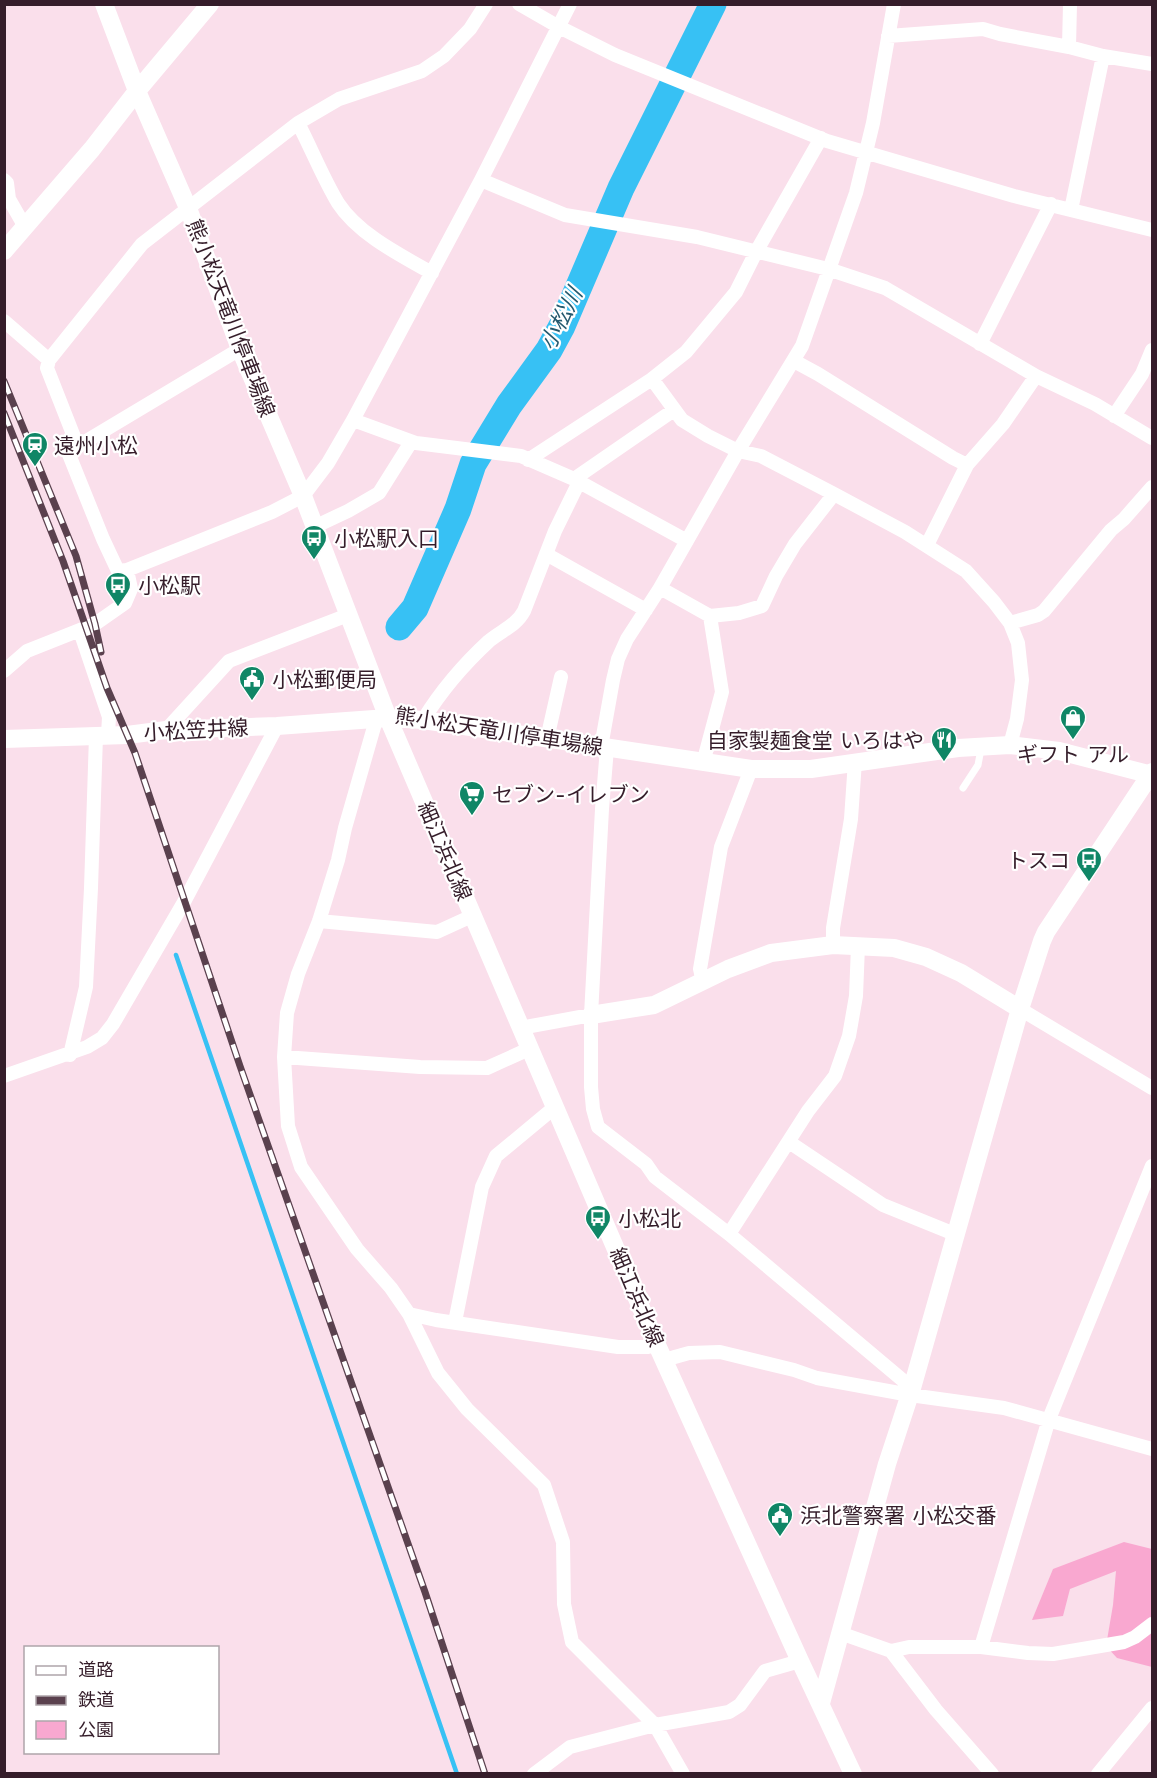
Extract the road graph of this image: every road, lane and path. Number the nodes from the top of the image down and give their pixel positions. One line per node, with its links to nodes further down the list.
1 (104, 4): 13 (main road, 熊小松天竜川停車場線)
2 (210, 4): 13 (main road)
3 (486, 4): 14 (street)
4 (519, 4): 8 (street)
5 (570, 4): 8 (street)
6 (894, 4): 9 (street)
7 (1070, 4): 10 (street)
8 (559, 27): 15 (street); 18 (street)
9 (888, 36): 10 (street); 16 (street)
10 (1069, 47): 11 (street)
11 (1103, 56): 12 (street); 21 (street)
12 (1152, 64)
13 (137, 91): 20 (main road, 熊小松天竜川停車場線); 22 (main road)
14 (298, 123): 20 (street); 27 (street)
15 (821, 138): 16 (street); 25 (street)
16 (865, 151): 19 (street); 26 (street)
17 (4, 180): 22 (street)
18 (482, 180): 25 (street); 27 (street)
19 (1051, 204): 21 (street); 29 (street)
20 (188, 208): 30 (main road, 熊小松天竜川停車場線); 32 (street)
21 (1071, 210): 23 (street)
22 (25, 227): 24 (main road)
23 (1152, 230)
24 (4, 251)
25 (756, 252): 26 (street); 35 (street)
26 (828, 269): 29 (street); 33 (street)
27 (432, 273): 38 (street)
28 (4, 321): 32 (street)
29 (980, 344): 34 (street)
30 (240, 349): 41 (street); 48 (main road, 熊小松天竜川停車場線)
31 (1152, 350): 37 (street)
32 (49, 360): 41 (street)
33 (794, 361): 42 (street); 44 (street)
34 (1035, 376): 37 (street); 44 (street)
35 (652, 379): 36 (street); 43 (street)
36 (674, 410): 42 (street); 45 (street)
37 (1114, 416): 39 (street)
38 (353, 420): 40 (street); 48 (street)
39 (1152, 438)
40 (411, 442): 43 (street); 49 (street)
41 (78, 447): 53 (street)
42 (738, 451): 47 (street); 50 (street)
43 (528, 460): 45 (street)
44 (967, 465): 51 (street)
45 (576, 481): 50 (street); 52 (street)
46 (1152, 487): 58 (street)
47 (834, 494): 51 (street); 57 (street)
48 (303, 496): 49 (main road, 熊小松天竜川停車場線); 53 (street)
49 (314, 526): 56 (main road, 熊小松天竜川停車場線)
50 (687, 541): 54 (street)
51 (927, 545): 58 (street)
52 (546, 554): 55 (street); 63 (street)
53 (127, 570): 59 (street)
54 (660, 588): 55 (street); 57 (street)
55 (646, 610): 71 (street)
56 (348, 615): 62 (main road, 熊小松天竜川停車場線); 65 (street)
57 (710, 616): 73 (street)
58 (1010, 623): 69 (street)
59 (80, 631): 60 (street); 66 (street)
60 (4, 670)
61 (561, 677): 68 (street)
62 (382, 719): 63 (main road, 熊小松天竜川停車場線); 64 (main road, 小松笠井線); 77 (main road, 細江浜北線); 78 (street)
63 (423, 720): 68 (main road, 熊小松天竜川停車場線)
64 (278, 726): 65 (main road, 小松笠井線); 86 (street)
65 (166, 730): 66 (main road, 小松笠井線)
66 (102, 736): 67 (main road, 小松笠井線); 86 (street)
67 (4, 739)
68 (546, 739): 71 (main road, 熊小松天竜川停車場線)
69 (1010, 746): 70 (main road, 熊小松天竜川停車場線); 75 (main road, 熊小松天竜川停車場線)
70 (981, 747): 72 (main road, 熊小松天竜川停車場線); 76 (lane)
71 (604, 748): 73 (main road, 熊小松天竜川停車場線); 83 (street)
72 (855, 761): 74 (main road, 熊小松天竜川停車場線); 79 (street)
73 (703, 763): 74 (main road, 熊小松天竜川停車場線)
74 (751, 769): 81 (street)
75 (1152, 774): 82 (main road)
76 (963, 788)
77 (472, 916): 78 (street); 84 (main road, 細江浜北線)
78 (319, 921): 87 (street)
79 (832, 945): 80 (main road); 81 (main road)
80 (858, 946): 82 (main road); 91 (street)
81 (703, 982): 83 (main road)
82 (1020, 1009): 89 (street); 94 (main road)
83 (591, 1015): 84 (street); 93 (street)
84 (520, 1028): 85 (main road, 細江浜北線)
85 (529, 1049): 87 (street); 90 (main road, 細江浜北線)
86 (70, 1054): 88 (street)
87 (285, 1057): 95 (street)
88 (4, 1076)
89 (1152, 1088)
90 (555, 1107): 96 (street); 97 (main road, 細江浜北線)
91 (789, 1142): 93 (street); 94 (street)
92 (1152, 1166): 99 (street)
93 (729, 1234): 98 (street)
94 (957, 1235): 98 (main road)
95 (409, 1314): 96 (street); 108 (street)
96 (455, 1322): 97 (street)
97 (661, 1353): 98 (street); 105 (main road, 細江浜北線)
98 (911, 1391): 99 (street); 102 (main road)
99 (1049, 1419): 100 (street); 103 (street)
100 (1152, 1449)
101 (1152, 1624): 103 (street)
102 (840, 1633): 104 (street); 106 (main road)
103 (981, 1647): 104 (street)
104 (891, 1651): 112 (street)
105 (800, 1661): 106 (main road, 細江浜北線); 108 (street)
106 (821, 1703): 111 (main road, 細江浜北線)
107 (1152, 1708): 113 (street)
108 (655, 1725): 109 (street); 110 (street)
109 (534, 1773)
110 (683, 1773)
111 (854, 1773)
112 (992, 1773)
113 (1098, 1773)

